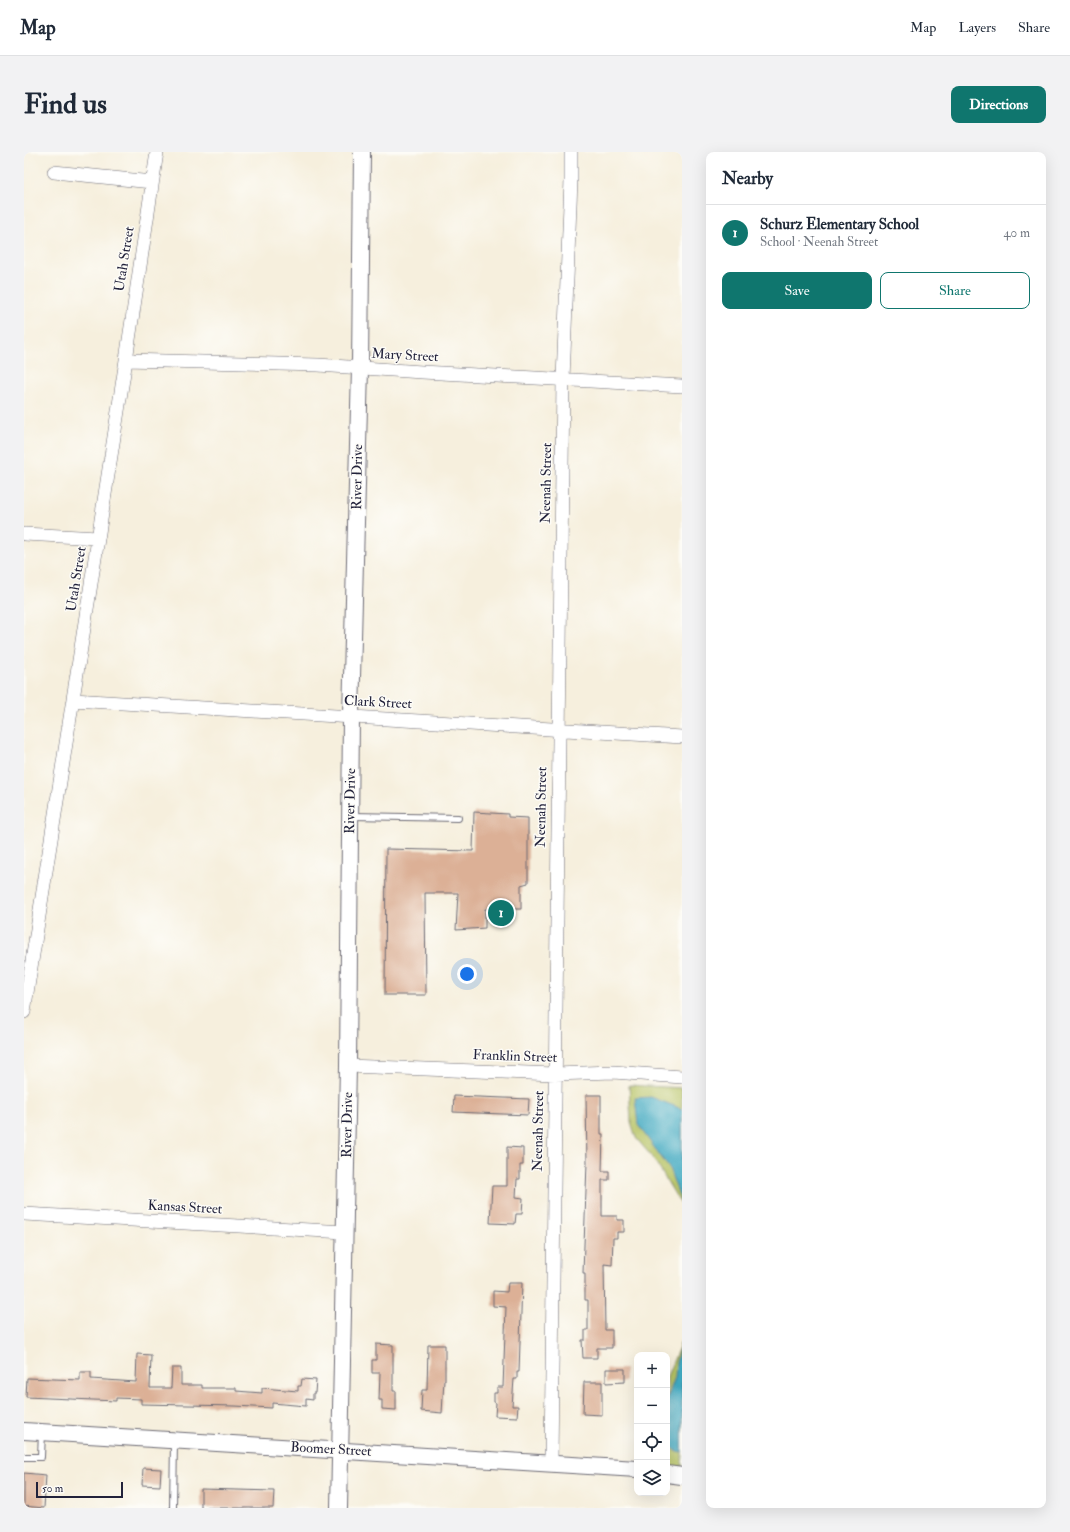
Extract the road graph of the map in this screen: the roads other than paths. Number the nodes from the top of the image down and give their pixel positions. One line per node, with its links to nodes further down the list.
1 (157, 152): 5 (street, Utah Street)
2 (362, 152): 7 (street, River Drive)
3 (570, 152): 8 (street, Neenah Street)
4 (54, 172): 5 (street)
5 (152, 182): 6 (street, Utah Street)
6 (126, 360): 7 (street, Mary Street); 11 (street, Utah Street)
7 (360, 368): 8 (street, Mary Street); 13 (street, River Drive)
8 (563, 379): 9 (street, Mary Street); 14 (street, Neenah Street)
9 (682, 386)
10 (24, 534): 11 (street)
11 (98, 538): 12 (street, Utah Street)
12 (73, 700): 13 (street, Clark Street); 18 (street, Utah Street)
13 (351, 716): 14 (street, Clark Street); 16 (street, River Drive)
14 (558, 728): 15 (street, Clark Street); 20 (street, Neenah Street)
15 (682, 736)
16 (350, 816): 17 (lane); 19 (street, River Drive)
17 (458, 818)
18 (24, 1012)
19 (348, 1066): 20 (street, Franklin Street); 23 (street, River Drive)
20 (555, 1074): 21 (street, Franklin Street); 29 (street, Neenah Street)
21 (682, 1077)
22 (24, 1214): 23 (street, Kansas Street)
23 (345, 1232): 27 (street, River Drive)
24 (24, 1431): 25 (street, Boomer Street)
25 (42, 1432): 26 (street, Boomer Street); 28 (lane)
26 (174, 1440): 27 (street, Boomer Street); 33 (lane)
27 (340, 1450): 29 (street, Boomer Street); 34 (street, River Drive)
28 (24, 1457)
29 (551, 1463): 30 (street, Boomer Street)
30 (634, 1469)
31 (670, 1474): 32 (street)
32 (682, 1476)
33 (173, 1508)
34 (339, 1508)

